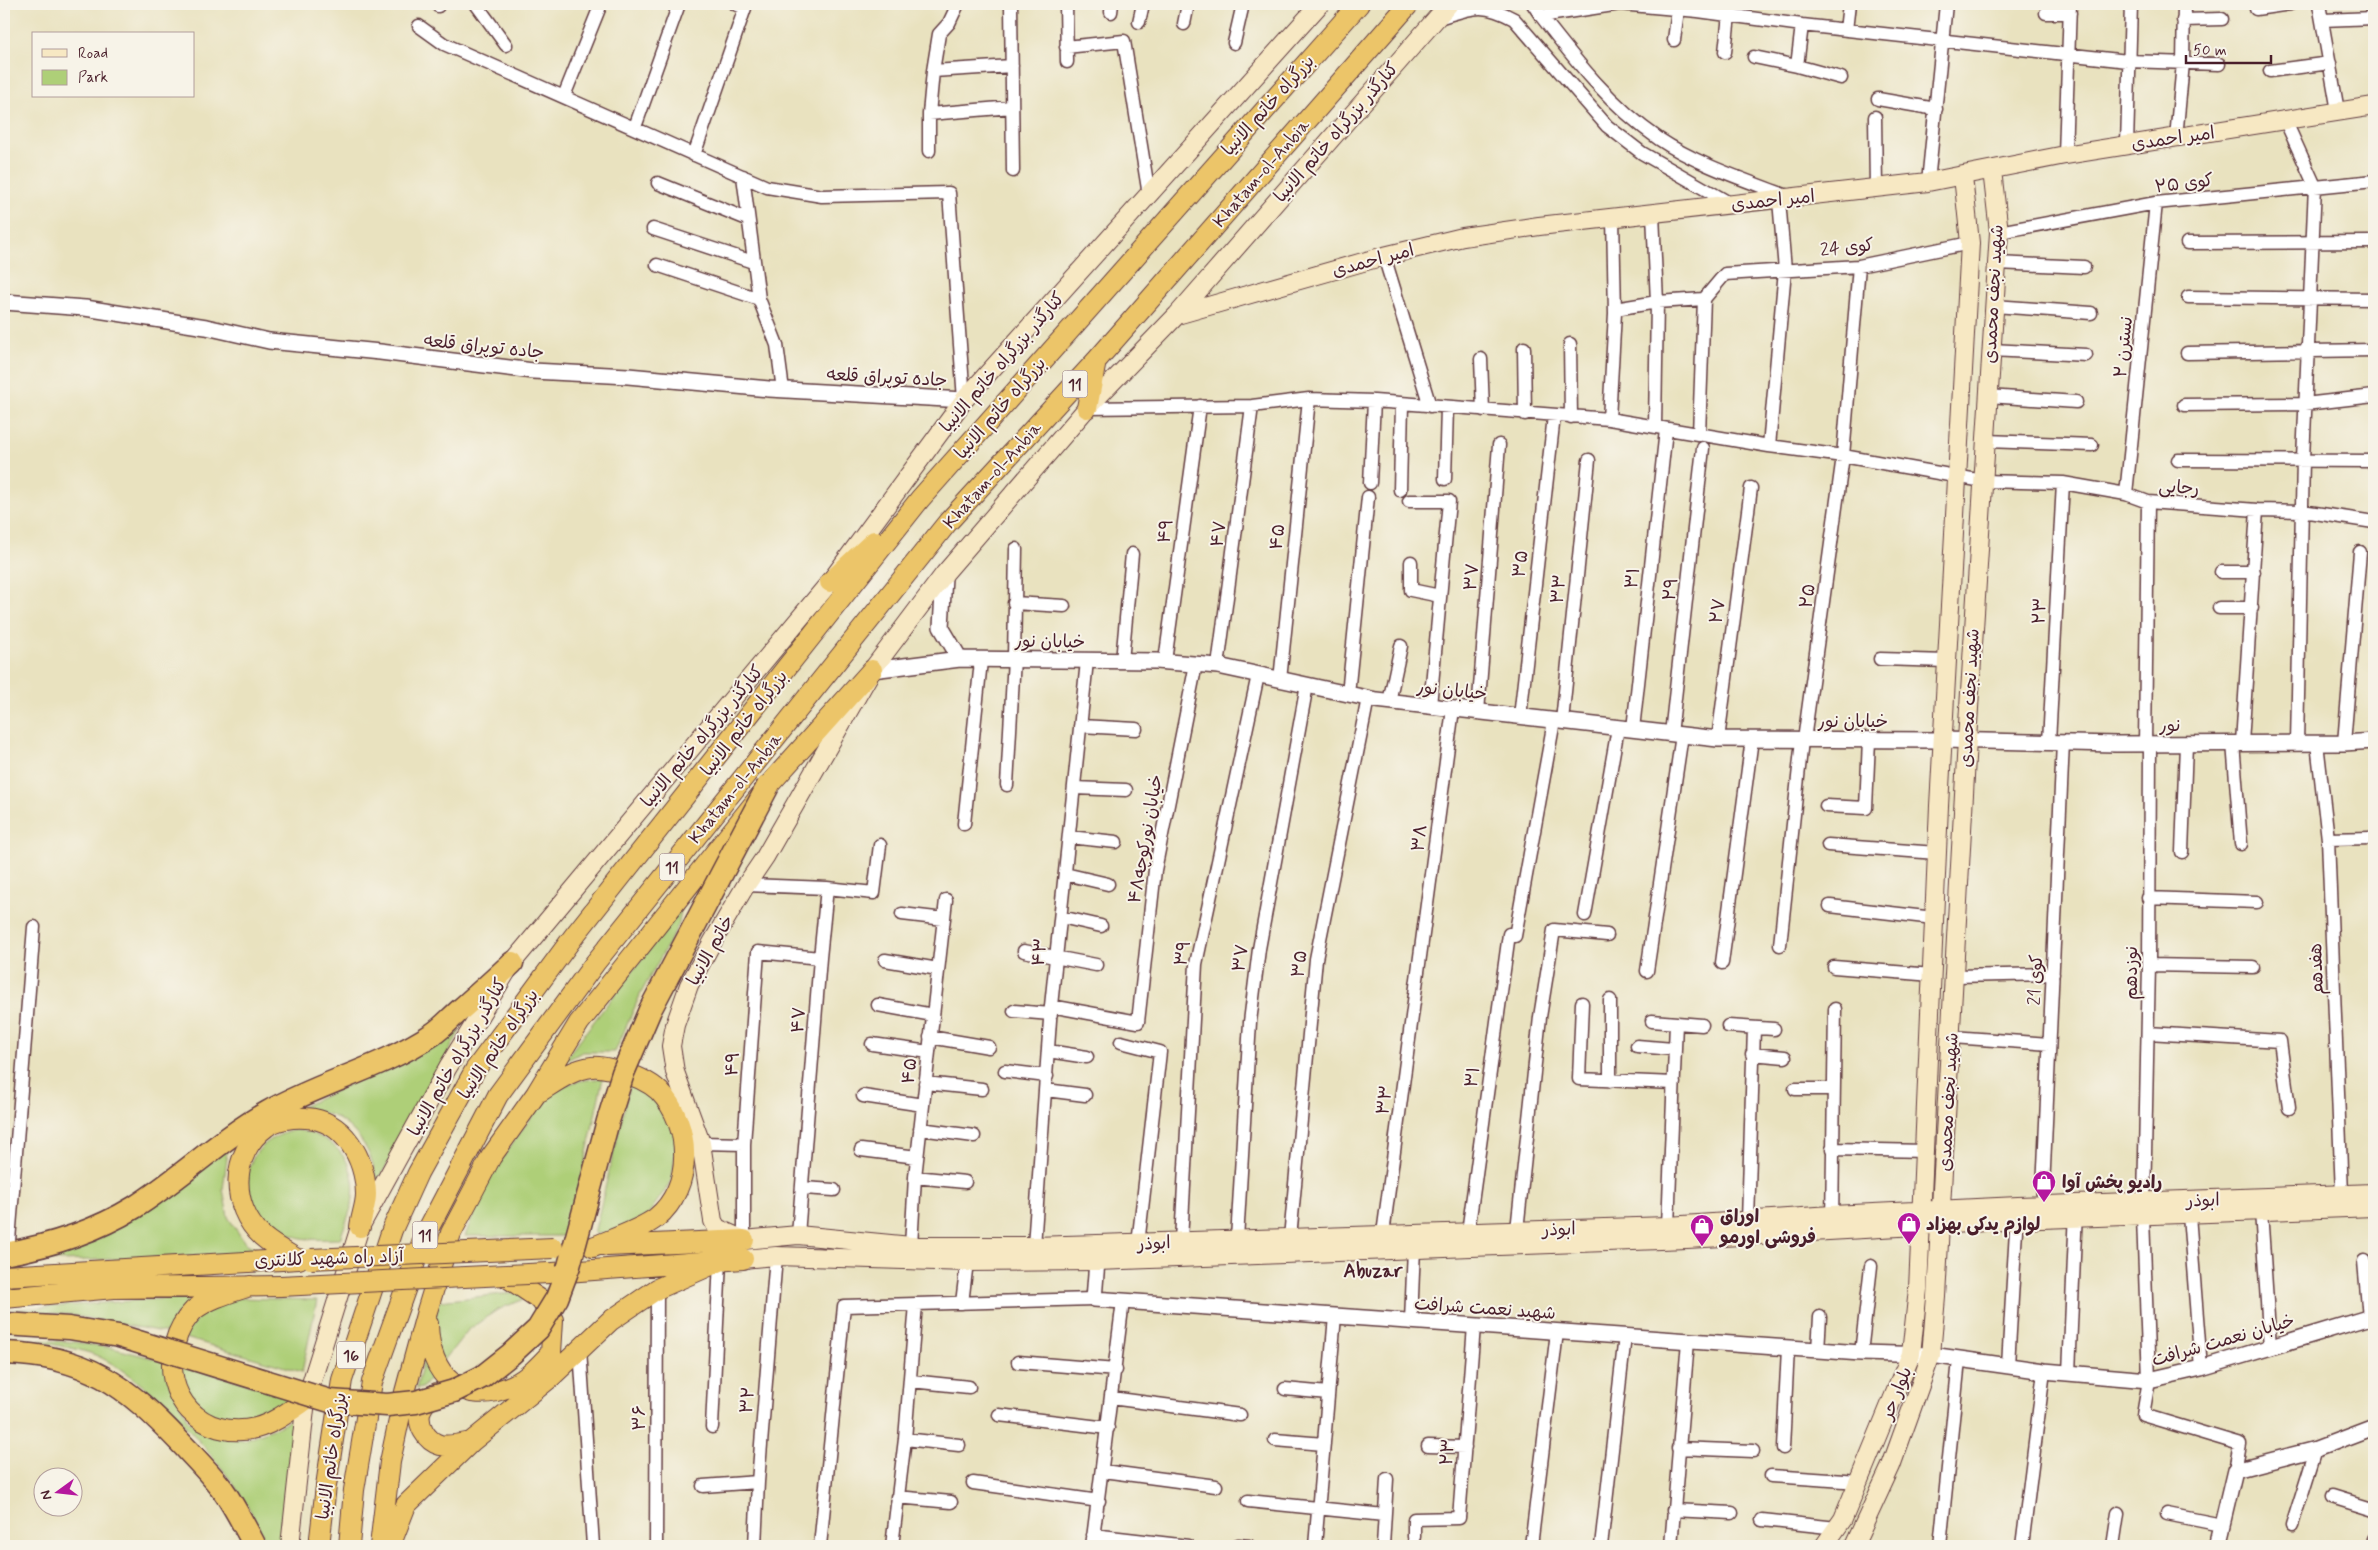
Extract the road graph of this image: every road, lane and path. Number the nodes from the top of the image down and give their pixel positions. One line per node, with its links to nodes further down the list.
1 (476, 4): 44 (street)
2 (601, 4): 59 (street)
3 (679, 4): 68 (street)
4 (735, 4): 72 (street)
5 (958, 4): 56 (street)
6 (1011, 4): 54 (street)
7 (1066, 4): 45 (street)
8 (1143, 4): 36 (street)
9 (1188, 4): 37 (street)
10 (1243, 4): 43 (street)
11 (1320, 4): 83 (main road, کنارگذر بزرگراه خاتم الانبیا)
12 (1359, 4): 164 (highway, بزرگراه خاتم الانبیا / 11)
13 (1449, 4): 32 (main road, کنارگذر بزرگراه خاتم الانبیا)
14 (1533, 4): 30 (street)
15 (1620, 4): 26 (street); 30 (street)
16 (1849, 4): 40 (street)
17 (1946, 4): 41 (street)
18 (2131, 4): 49 (street)
19 (2184, 4): 34 (street)
20 (2290, 4): 27 (street)
21 (2319, 4): 35 (street)
22 (1403, 6): 122 (highway, Khatam-ol-Anbia / 11)
23 (1698, 7): 26 (street); 29 (street)
24 (2070, 8): 28 (street); 47 (street)
25 (1507, 10): 32 (street); 85 (street)
26 (1678, 10): 42 (street)
27 (2256, 10)
28 (2046, 13)
29 (1729, 15): 38 (street); 46 (street)
30 (1540, 16): 84 (street)
31 (2374, 18): 35 (street)
32 (1435, 19): 113 (main road, کنارگذر بزرگراه خاتم الانبیا)
33 (2222, 19): 34 (street)
34 (2183, 20): 51 (street)
35 (2322, 20): 52 (street)
36 (1139, 22)
37 (1184, 24)
38 (1802, 25): 40 (street); 55 (street)
39 (419, 26): 59 (street)
40 (1846, 30): 41 (street)
41 (1944, 39): 47 (street); 63 (street)
42 (1674, 40)
43 (1234, 43)
44 (506, 45)
45 (1066, 46): 50 (street); 83 (street)
46 (1725, 52)
47 (2069, 54): 49 (street); 73 (street)
48 (1754, 57): 55 (street)
49 (2128, 60): 51 (street); 70 (street)
50 (1067, 62)
51 (2183, 63): 53 (street); 69 (street)
52 (2330, 63): 57 (street); 64 (street)
53 (2219, 64)
54 (1012, 66): 56 (street); 62 (street)
55 (1797, 66): 58 (street)
56 (933, 71): 65 (street)
57 (2270, 71)
58 (1841, 78)
59 (564, 96): 68 (street)
60 (1878, 99): 63 (street)
61 (2374, 106): 64 (main road, امیر احمدی)
62 (1012, 107): 65 (street); 75 (street)
63 (1936, 109): 79 (street)
64 (2338, 111): 67 (main road, امیر احمدی)
65 (929, 114): 71 (street)
66 (1875, 117): 82 (street)
67 (2286, 122): 69 (main road, امیر احمدی); 81 (street)
68 (635, 127): 72 (street)
69 (2176, 138): 70 (main road, امیر احمدی)
70 (2127, 145): 73 (main road, امیر احمدی)
71 (929, 151)
72 (694, 155): 76 (street)
73 (2065, 155): 74 (main road, امیر احمدی)
74 (1992, 170): 77 (main road, امیر احمدی); 91 (main road, شهید نجف محمدی)
75 (1013, 171)
76 (743, 176): 89 (street); 127 (street)
77 (1964, 176): 79 (main road, امیر احمدی); 94 (main road, شهید نجف محمدی)
78 (2374, 180): 81 (street, کوی ۲۵)
79 (1928, 182): 82 (main road, امیر احمدی)
80 (658, 183): 89 (street)
81 (2315, 186): 86 (street, کوی ۲۵); 92 (street)
82 (1876, 188): 84 (main road, امیر احمدی)
83 (1149, 195): 127 (main road, کنارگذر بزرگراه خاتم الانبیا)
84 (1786, 199): 85 (main road, امیر احمدی); 102 (street)
85 (1731, 204): 87 (main road, امیر احمدی)
86 (2156, 204): 91 (street, کوی ۲۵); 162 (street, نسترن ۲)
87 (1653, 214): 88 (main road, امیر احمدی); 109 (street, ۳۱)
88 (1613, 218): 96 (main road, امیر احمدی); 111 (street)
89 (747, 219): 97 (street)
90 (653, 228): 97 (street)
91 (1999, 232): 98 (main road, شهید نجف محمدی)
92 (2312, 242): 93 (street); 95 (street); 104 (street)
93 (2374, 242)
94 (1970, 243): 100 (street, کوی 24); 155 (main road, شهید نجف محمدی)
95 (2187, 243)
96 (1384, 256): 113 (main road, امیر احمدی); 135 (street)
97 (753, 262): 105 (street)
98 (1997, 263): 101 (street); 110 (main road, شهید نجف محمدی)
99 (657, 265): 105 (street)
100 (1859, 266): 102 (street, کوی 24); 150 (street, ۲۵)
101 (2084, 267)
102 (1784, 270): 106 (street, کوی 24); 148 (street)
103 (2188, 297): 104 (street)
104 (2310, 298): 107 (street); 117 (street)
105 (760, 299): 123 (street)
106 (1704, 299): 109 (street); 144 (street)
107 (2374, 299)
108 (4, 302): 123 (street, جاده توپراق قلعه)
109 (1657, 302): 111 (street); 143 (street, ۳۱)
110 (1994, 306): 112 (street); 116 (main road, شهید نجف محمدی)
111 (1615, 309): 142 (street)
112 (2091, 312)
113 (1177, 315): 137 (main road, کنارگذر بزرگراه خاتم الانبیا)
114 (1570, 344): 141 (street)
115 (1524, 348): 139 (street)
116 (1991, 350): 120 (street); 124 (main road, شهید نجف محمدی)
117 (2308, 350): 118 (street); 119 (street); 131 (street)
118 (2374, 350)
119 (2187, 353)
120 (2086, 355)
121 (1482, 359): 138 (street)
122 (1096, 361): 137 (highway); 452 (highway, Khatam-ol-Anbia / 11)
123 (783, 390): 127 (street, جاده توپراق قلعه)
124 (1988, 396): 129 (street); 145 (main road, شهید نجف محمدی)
125 (2374, 396): 131 (street)
126 (1309, 399): 128 (street, رجایی); 134 (street, رجایی); 196 (street, ۴۵)
127 (964, 400): 177 (main road, کنارگذر بزرگراه خاتم الانبیا)
128 (1374, 401): 130 (street, رجایی); 158 (street)
129 (2076, 402)
130 (1402, 404): 135 (street, رجایی); 161 (street)
131 (2305, 404): 132 (street); 151 (street)
132 (2184, 405)
133 (1200, 406): 134 (street, رجایی); 137 (street, رجایی); 190 (street, ۴۹)
134 (1252, 406): 193 (street, ۴۷)
135 (1430, 406): 136 (street, رجایی)
136 (1447, 407): 138 (street, رجایی); 156 (street)
137 (1087, 408): 176 (main road, کنارگذر بزرگراه خاتم الانبیا)
138 (1483, 410): 139 (street, رجایی)
139 (1525, 414): 140 (street, رجایی)
140 (1554, 416): 141 (street, رجایی); 204 (street, ۳۵)
141 (1570, 417): 142 (street, رجایی)
142 (1609, 419): 143 (street, رجایی)
143 (1661, 428): 144 (street, رجایی); 208 (street, ۳۱)
144 (1699, 434): 148 (street, رجایی)
145 (1986, 441): 147 (street); 157 (main road, شهید نجف محمدی)
146 (1499, 445): 203 (street, ۳۷)
147 (2092, 445)
148 (1769, 446): 150 (street, رجایی)
149 (1703, 448): 209 (street, ۲۹)
150 (1843, 456): 155 (street, رجایی); 212 (street, ۲۵)
151 (2303, 459): 153 (street); 154 (street); 168 (street)
152 (1589, 460): 205 (street, ۳۳)
153 (2178, 460)
154 (2374, 461)
155 (1958, 477): 157 (street, رجایی); 191 (main road, شهید نجف محمدی)
156 (1445, 479)
157 (1983, 481): 159 (street, رجایی); 215 (main road, شهید نجف محمدی)
158 (1370, 483)
159 (2063, 483): 162 (street, رجایی); 217 (street, ۲۳)
160 (1752, 488): 210 (street, ۲۷)
161 (1400, 490)
162 (2126, 494): 166 (street, رجایی)
163 (1368, 497): 198 (street)
164 (920, 499): 177 (highway); 321 (highway, بزرگراه خاتم الانبیا / 11)
165 (1409, 501): 178 (street)
166 (2148, 502): 167 (street, رجایی); 222 (street, نوزدهم)
167 (2257, 510): 168 (street, رجایی); 175 (street)
168 (2302, 511): 169 (street, رجایی); 219 (street)
169 (2374, 522)
170 (1016, 549): 179 (street)
171 (2360, 552): 221 (street)
172 (1132, 554): 189 (street)
173 (1411, 562): 178 (street)
174 (2221, 572): 175 (street)
175 (2254, 572): 182 (street)
176 (944, 577): 185 (street); 194 (main road, کنارگذر بزرگراه خاتم الانبیا)
177 (830, 582): 261 (main road, کنارگذر بزرگراه خاتم الانبیا)
178 (1440, 596): 201 (street)
179 (1014, 603): 180 (street); 184 (street)
180 (1064, 606)
181 (2220, 608): 182 (street)
182 (2252, 608): 218 (street)
183 (1401, 646): 200 (street)
184 (1014, 658): 187 (street, خیابان نور); 188 (street, خیابان نور); 224 (street)
185 (960, 659): 187 (street, خیابان نور); 194 (street, خیابان نور)
186 (1880, 659): 191 (street)
187 (981, 661): 229 (street)
188 (1087, 661): 189 (street, خیابان نور); 206 (street, ۴۳)
189 (1122, 661): 190 (street, خیابان نور)
190 (1165, 661): 192 (street, خیابان نور)
191 (1947, 661): 214 (main road, شهید نجف محمدی)
192 (1196, 664): 193 (street, خیابان نور); 276 (street, خیابان نورکوچه۴۸)
193 (1218, 666): 195 (street, خیابان نور)
194 (872, 670): 225 (highway); 240 (main road, خاتم الانبیا)
195 (1258, 676): 196 (street, خیابان نور); 348 (street, ۳۹)
196 (1280, 680): 197 (street, خیابان نور)
197 (1307, 685): 198 (street, خیابان نور); 347 (street, ۳۷)
198 (1348, 694): 199 (street, خیابان نور)
199 (1368, 698): 200 (street, خیابان نور); 346 (street, ۳۵)
200 (1389, 702): 201 (street, خیابان نور)
201 (1430, 706): 202 (street, خیابان نور)
202 (1453, 709): 203 (street, خیابان نور); 267 (street, ۳۸)
203 (1478, 712): 204 (street, خیابان نور)
204 (1520, 716): 205 (street, خیابان نور)
205 (1558, 721): 208 (street, خیابان نور); 342 (street, ۳۱)
206 (1080, 726): 207 (street); 226 (street, ۴۳)
207 (1136, 729)
208 (1626, 729): 209 (street, خیابان نور); 248 (street, ۳۱)
209 (1676, 734): 210 (street, خیابان نور); 268 (street)
210 (1718, 739): 211 (street, خیابان نور)
211 (1752, 739): 212 (street, خیابان نور); 260 (street)
212 (1803, 740): 213 (street, خیابان نور); 255 (street, ۲۵)
213 (1869, 740): 214 (street, خیابان نور); 228 (street)
214 (1942, 740): 215 (street, خیابان نور); 238 (main road, شهید نجف محمدی)
215 (1967, 740): 217 (street, نور); 271 (main road, شهید نجف محمدی)
216 (2374, 741): 221 (street, نور)
217 (2056, 742): 222 (street, نور); 269 (street, کوی 21)
218 (2238, 743): 219 (street, نور); 223 (street, نور); 234 (street)
219 (2297, 743): 220 (street, نور)
220 (2318, 743): 221 (street, نور); 232 (street, هفدهم)
221 (2344, 743)
222 (2148, 744): 223 (street, نور); 243 (street, نوزدهم)
223 (2186, 744): 237 (street)
224 (1007, 785)
225 (768, 786): 308 (highway); 377 (highway, bridge)
226 (1074, 788): 227 (street); 230 (street, ۴۳)
227 (1126, 790)
228 (1826, 806)
229 (964, 824)
230 (1069, 837): 233 (street); 239 (street, ۴۳)
231 (2371, 838): 232 (street)
232 (2328, 840): 327 (street, هفدهم)
233 (1116, 842)
234 (2242, 844)
235 (1828, 845): 238 (street)
236 (880, 846): 242 (street)
237 (2182, 852)
238 (1937, 853): 250 (main road, شهید نجف محمدی)
239 (1065, 874): 241 (street); 249 (street, ۴۳)
240 (746, 884): 242 (street); 315 (main road, خاتم الانبیا)
241 (1108, 884)
242 (828, 888): 258 (street, ۴۷)
243 (2148, 898): 245 (street); 263 (street, نوزدهم)
244 (946, 900): 251 (street, ۴۵)
245 (2257, 902)
246 (1830, 906): 250 (street)
247 (902, 914): 251 (street)
248 (1585, 916)
249 (1061, 917): 252 (street); 257 (street, ۴۳)
250 (1934, 918): 270 (main road, شهید نجف محمدی)
251 (944, 919): 266 (street, ۴۵)
252 (1101, 926)
253 (34, 927): 355 (street)
254 (1607, 935): 341 (street)
255 (1780, 945)
256 (1024, 951): 257 (street)
257 (1056, 957): 262 (street); 276 (street, ۴۳)
258 (820, 958): 316 (street, ۴۹); 324 (street, ۴۷)
259 (885, 960): 266 (street)
260 (1722, 963)
261 (512, 964): 340 (main road, کنارگذر بزرگراه خاتم الانبیا); 355 (highway)
262 (1096, 965)
263 (2149, 965): 265 (street); 285 (street, نوزدهم)
264 (1834, 966): 270 (street)
265 (2253, 967)
266 (938, 969): 278 (street, ۴۵)
267 (1419, 971): 344 (street, ۳۳)
268 (1647, 971)
269 (2053, 974): 271 (street); 290 (street, کوی 21)
270 (1932, 975): 271 (main road); 319 (main road, شهید نجف محمدی)
271 (1955, 976): 287 (main road, شهید نجف محمدی)
272 (1610, 1000): 301 (street)
273 (1582, 1004): 301 (street)
274 (878, 1005): 278 (street)
275 (1835, 1009): 306 (street)
276 (1051, 1010): 277 (street); 294 (street, ۴۳)
277 (1014, 1011)
278 (933, 1015): 286 (street, ۴۵)
279 (1652, 1021): 280 (street)
280 (1676, 1023): 281 (street); 293 (street)
281 (1702, 1025)
282 (1728, 1026): 283 (street)
283 (1754, 1028): 284 (street); 296 (street)
284 (1774, 1029)
285 (2148, 1033): 312 (street); 329 (street, نوزدهم)
286 (930, 1037): 291 (street); 295 (street, ۴۵)
287 (1952, 1037): 290 (street); 336 (main road, شهید نجف محمدی)
288 (1121, 1042): 349 (street)
289 (872, 1044): 295 (street)
290 (2049, 1044): 331 (street, کوی 21)
291 (989, 1046)
292 (1637, 1046): 293 (street)
293 (1673, 1049): 302 (street)
294 (1048, 1051): 297 (street); 300 (street, ۴۳)
295 (929, 1052): 303 (street, ۴۵)
296 (1752, 1054): 298 (street); 337 (street)
297 (1087, 1057)
298 (1785, 1057)
299 (1005, 1071): 300 (street)
300 (1046, 1076): 307 (street, ۴۳)
301 (1610, 1081): 302 (street)
302 (1674, 1082): 339 (street)
303 (925, 1083): 304 (street); 311 (street, ۴۵)
304 (982, 1089)
305 (1795, 1089): 306 (street)
306 (1833, 1089): 317 (street)
307 (1046, 1090): 309 (street); 351 (street, ۴۳)
308 (536, 1094): 352 (highway); 372 (highway)
309 (1085, 1095)
310 (863, 1096): 311 (street)
311 (923, 1104): 313 (street, ۴۵)
312 (2289, 1108)
313 (920, 1129): 314 (street); 320 (street, ۴۵)
314 (974, 1136)
315 (701, 1143): 316 (street); 354 (main road, خاتم الانبیا)
316 (744, 1144): 354 (street, ۴۹)
317 (1832, 1149): 319 (street); 338 (street)
318 (862, 1150): 320 (street)
319 (1925, 1151): 335 (main road, شهید نجف محمدی)
320 (917, 1158): 322 (street, ۴۵)
321 (418, 1173): 451 (highway, بزرگراه خاتم الانبیا / 16)
322 (915, 1178): 323 (street); 350 (street, ۴۵)
323 (965, 1182)
324 (802, 1188): 325 (street); 345 (street, ۴۷)
325 (834, 1190)
326 (2374, 1193): 327 (main road, ابوذر)
327 (2342, 1194): 329 (main road, ابوذر)
328 (2374, 1207): 330 (main road, ابوذر)
329 (2144, 1209): 332 (main road, ابوذر); 334 (main road, ابوذر); 397 (street, نوزدهم)
330 (2261, 1211): 334 (main road, ابوذر); 382 (street)
331 (2042, 1212): 332 (main road, ابوذر); 333 (main road, ابوذر)
332 (2076, 1212): 396 (street)
333 (2017, 1213): 336 (main road, ابوذر); 392 (street)
334 (2189, 1215): 393 (street)
335 (1922, 1219): 336 (main road, ابوذر); 338 (main road, ابوذر); 388 (main road, بلوار حر)
336 (1942, 1219): 389 (main road, بلوار حر)
337 (1748, 1220): 338 (main road, ابوذر); 343 (main road, ابوذر)
338 (1832, 1223): 343 (main road, ابوذر)
339 (1668, 1226): 341 (main road, ابوذر); 343 (main road, ابوذر)
340 (360, 1228): 357 (highway); 404 (main road, کنارگذر بزرگراه خاتم الانبیا)
341 (1517, 1230): 342 (main road, ابوذر)
342 (1468, 1232): 344 (main road, ابوذر)
343 (1687, 1232): 353 (main road, ابوذر)
344 (1383, 1234): 346 (main road, ابوذر)
345 (798, 1235): 350 (main road, ابوذر); 354 (main road, ابوذر)
346 (1290, 1238): 347 (main road, ابوذر)
347 (1237, 1239): 348 (main road, ابوذر)
348 (1181, 1241): 349 (main road, ابوذر)
349 (1138, 1244): 351 (main road, ابوذر)
350 (911, 1246): 351 (main road, ابوذر)
351 (1034, 1246)
352 (593, 1247): 354 (highway, آزاد راه شهید کلانتری); 357 (highway, آزاد راه شهید کلانتری, bridge)
353 (1414, 1248): 359 (main road, ابوذر); 376 (street)
354 (744, 1250): 356 (main road, ابوذر); 358 (highway, آزاد راه شهید کلانتری)
355 (6, 1253)
356 (776, 1256): 361 (main road, ابوذر); 425 (street, ۳۲)
357 (304, 1259): 363 (highway, آزاد راه شهید کلانتری)
358 (720, 1261): 364 (highway, آزاد راه شهید کلانتری, bridge); 366 (highway); 408 (street)
359 (1097, 1261): 361 (main road, ابوذر); 368 (street)
360 (2364, 1261): 375 (street)
361 (967, 1262): 370 (street)
362 (1871, 1266): 387 (street)
363 (4, 1276)
364 (504, 1276): 365 (highway, آزاد راه شهید کلانتری, bridge); 399 (highway)
365 (250, 1286): 367 (highway, آزاد راه شهید کلانتری); 404 (highway)
366 (657, 1290): 384 (highway); 456 (street, ۳۶)
367 (4, 1298)
368 (1094, 1299): 369 (street, شهید نعمت شرافت); 370 (street)
369 (1123, 1301): 373 (street, شهید نعمت شرافت); 394 (street)
370 (962, 1302): 371 (street)
371 (916, 1304): 398 (street); 458 (street)
372 (427, 1311): 399 (highway); 453 (highway)
373 (1334, 1316): 376 (street, شهید نعمت شرافت); 402 (street)
374 (1820, 1317): 385 (street)
375 (2372, 1317): 382 (street, خیابان نعمت شرافت)
376 (1411, 1321): 378 (street, شهید نعمت شرافت)
377 (4, 1324)
378 (1474, 1326): 379 (street, شهید نعمت شرافت); 416 (street, ۲۳)
379 (1557, 1332): 380 (street, شهید نعمت شرافت); 463 (street)
380 (1625, 1336): 381 (street, شهید نعمت شرافت); 464 (street)
381 (1688, 1341): 383 (street, شهید نعمت شرافت); 417 (street)
382 (2270, 1347): 393 (street, خیابان نعمت شرافت)
383 (1788, 1348): 385 (street, شهید نعمت شرافت); 418 (street)
384 (580, 1349): 412 (highway); 455 (street)
385 (1818, 1350): 387 (street, شهید نعمت شرافت)
386 (4, 1353): 449 (highway)
387 (1861, 1353): 388 (street, شهید نعمت شرافت)
388 (1911, 1354): 389 (street, شهید نعمت شرافت); 426 (main road, بلوار حر)
389 (1930, 1355): 390 (street, خیابان نعمت شرافت); 467 (main road, بلوار حر)
390 (1959, 1360): 392 (street, خیابان نعمت شرافت); 468 (street)
391 (1018, 1362): 394 (street)
392 (2008, 1365): 395 (street, خیابان نعمت شرافت)
393 (2201, 1368): 397 (street, خیابان نعمت شرافت)
394 (1116, 1370): 403 (street)
395 (2044, 1371): 396 (street, خیابان نعمت شرافت); 469 (street)
396 (2069, 1373): 397 (street, خیابان نعمت شرافت)
397 (2149, 1380): 421 (street, نوزدهم)
398 (910, 1381): 400 (street); 410 (street)
399 (455, 1387): 412 (highway)
400 (969, 1387)
401 (1285, 1389): 402 (street)
402 (1328, 1393): 413 (street)
403 (1111, 1398): 406 (street); 409 (street)
404 (306, 1400): 450 (main road, کنارگذر بزرگراه خاتم الانبیا)
405 (999, 1415): 409 (street)
406 (1240, 1415)
407 (2374, 1427): 419 (street)
408 (712, 1428)
409 (1108, 1428): 422 (street)
410 (905, 1438): 414 (street); 431 (street)
411 (1275, 1440): 413 (street)
412 (471, 1442): 454 (highway)
413 (1324, 1444): 435 (street)
414 (959, 1445)
415 (1428, 1446): 416 (street)
416 (1465, 1448): 446 (street, ۲۳)
417 (1678, 1448): 420 (street); 436 (street)
418 (1783, 1448)
419 (2316, 1449): 421 (street); 444 (street)
420 (1752, 1451)
421 (2236, 1470): 443 (street)
422 (1103, 1471): 429 (street); 432 (street)
423 (1771, 1476): 426 (street)
424 (1387, 1479): 440 (street)
425 (758, 1482): 428 (street); 457 (street, ۳۲)
426 (1859, 1482): 445 (main road, بلوار حر)
427 (974, 1483): 432 (street)
428 (703, 1486)
429 (1216, 1486)
430 (2332, 1496): 437 (street)
431 (897, 1497): 434 (street); 459 (street)
432 (1099, 1501): 448 (street)
433 (1248, 1501): 435 (street)
434 (951, 1502)
435 (1318, 1507): 440 (street); 461 (street)
436 (1672, 1510): 438 (street); 465 (street)
437 (2374, 1510)
438 (1732, 1513)
439 (2118, 1513): 470 (street)
440 (1384, 1514): 462 (street)
441 (2167, 1514): 443 (street)
442 (1762, 1520): 445 (street)
443 (2222, 1525): 471 (street)
444 (2292, 1526)
445 (1837, 1528): 466 (main road, بلوار حر)
446 (1414, 1537)
447 (2374, 1537): 472 (street)
448 (1092, 1540): 460 (street)
449 (255, 1546)
450 (290, 1546)
451 (319, 1546)
452 (349, 1546)
453 (380, 1546)
454 (390, 1546)
455 (592, 1546)
456 (656, 1546)
457 (755, 1546)
458 (820, 1546)
459 (892, 1546)
460 (1188, 1546)
461 (1315, 1546)
462 (1383, 1546)
463 (1530, 1546)
464 (1601, 1546)
465 (1671, 1546)
466 (1824, 1546)
467 (1854, 1546)
468 (1940, 1546)
469 (2022, 1546)
470 (2113, 1546)
471 (2217, 1546)
472 (2371, 1546)

